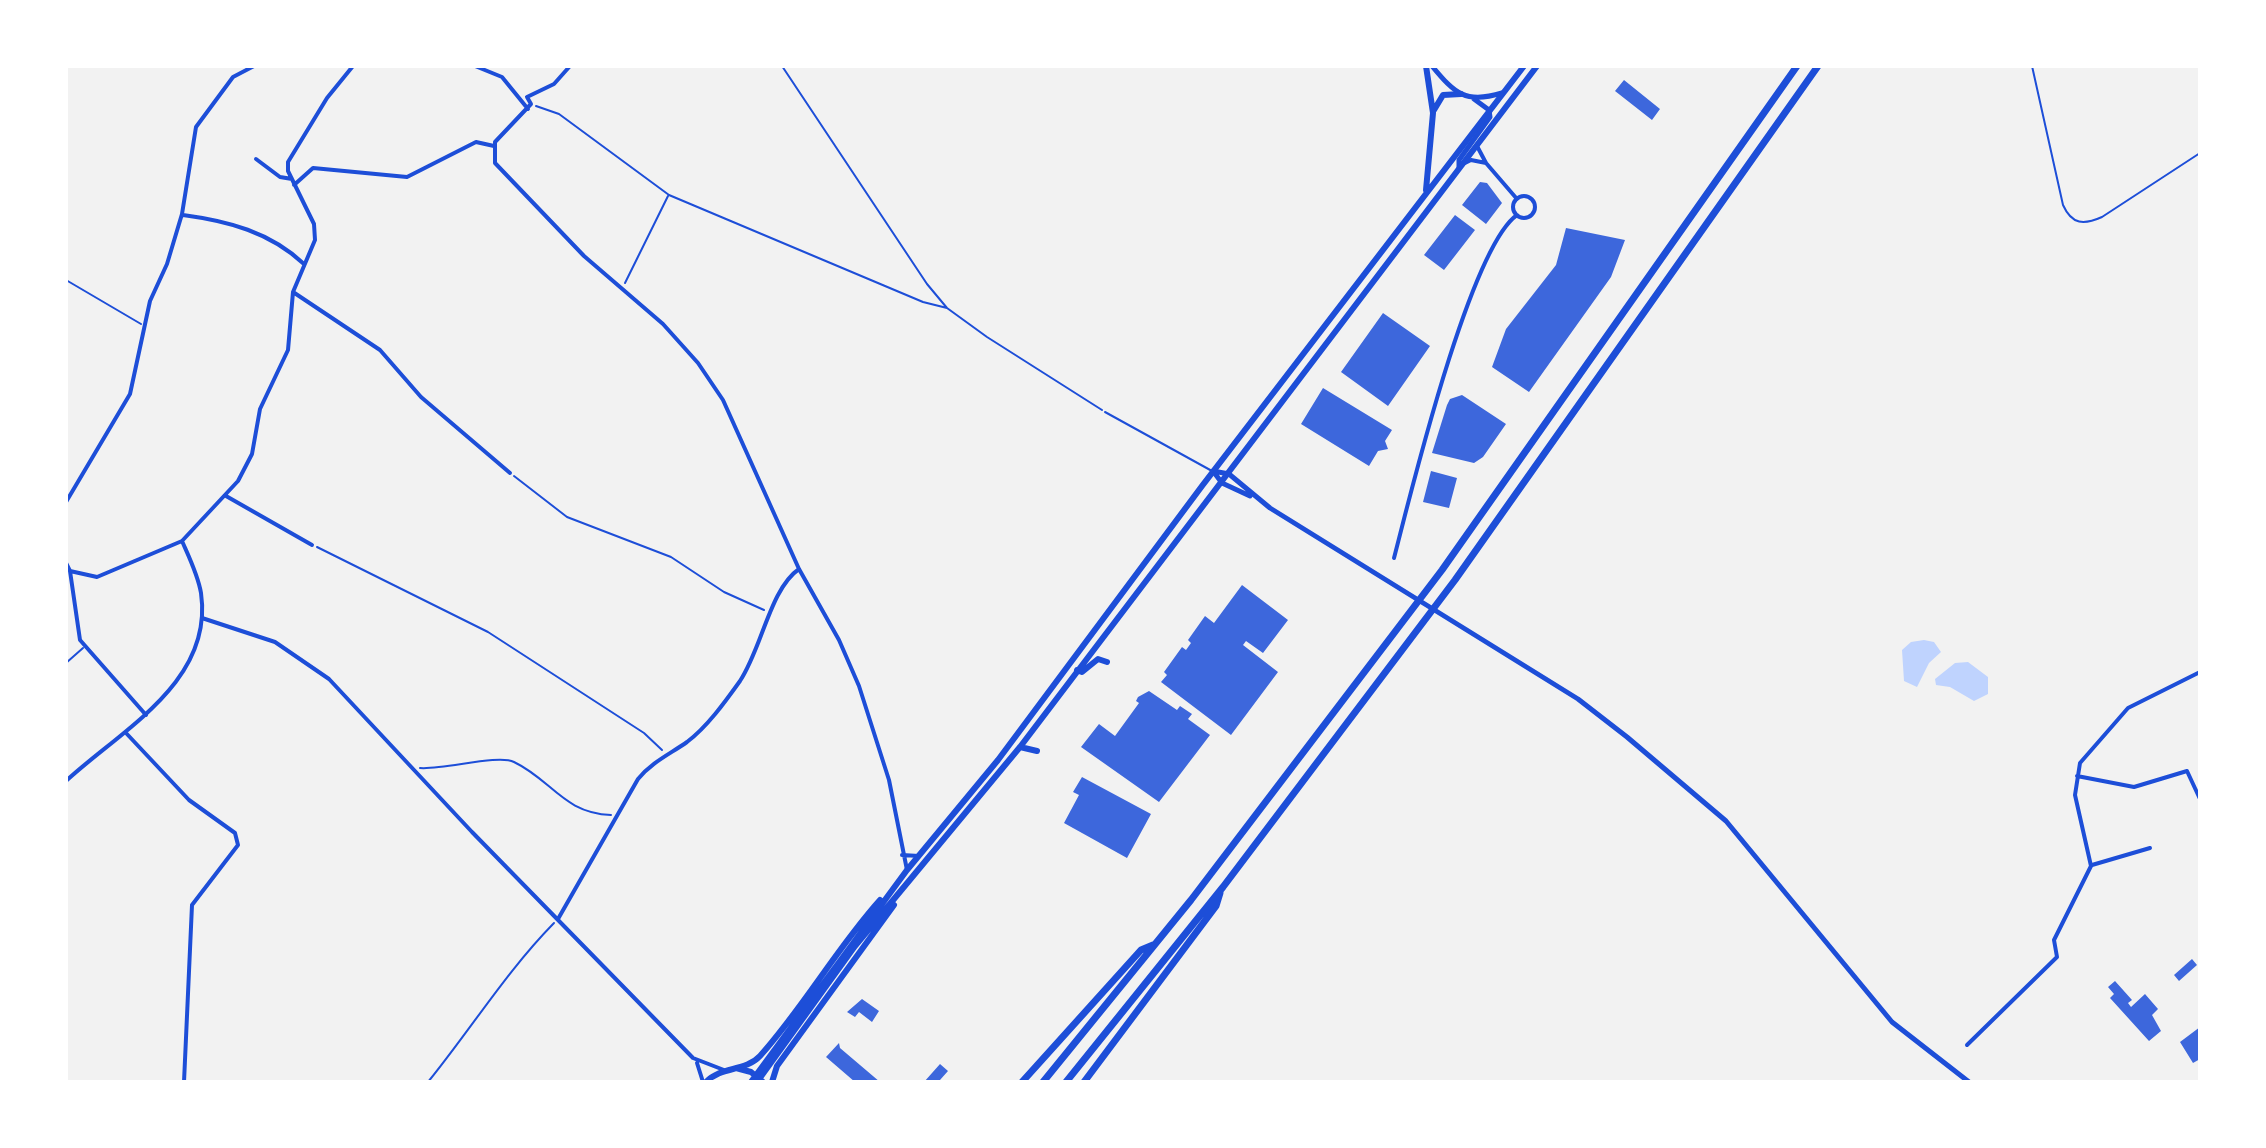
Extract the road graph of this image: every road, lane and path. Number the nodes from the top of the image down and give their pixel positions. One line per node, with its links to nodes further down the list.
1 (254, 66): 35 (street)
2 (353, 66): 30 (street)
3 (475, 66): 15 (street)
4 (570, 66): 16 (street)
5 (782, 66): 41 (path)
6 (1426, 66): 20 (main road)
7 (1432, 66): 14 (street)
8 (1524, 66): 13 (main road)
9 (1537, 66): 22 (main road)
10 (1797, 66): 82 (highway)
11 (1818, 66): 80 (highway)
12 (2032, 66): 23 (path)
13 (1503, 92): 17 (street); 19 (main road)
14 (1461, 94): 17 (street); 20 (main road)
15 (519, 96): 16 (street); 18 (street)
16 (527, 97): 18 (street)
17 (1474, 99): 19 (street)
18 (529, 107): 21 (street); 33 (path)
19 (1489, 110): 27 (street); 28 (main road)
20 (1433, 113): 26 (main road)
21 (494, 146): 31 (street); 39 (street)
22 (1477, 146): 25 (street); 27 (main road)
23 (2200, 153)
24 (256, 159): 30 (street)
25 (1486, 163): 27 (street); 34 (street)
26 (1429, 165): 28 (main road); 32 (main road)
27 (1460, 166): 29 (main road)
28 (1439, 176): 29 (main road); 32 (main road)
29 (1451, 178): 46 (main road)
30 (292, 179): 31 (street)
31 (294, 185): 37 (street)
32 (1426, 193): 44 (main road)
33 (669, 195): 39 (path); 41 (path)
34 (1517, 199): 36 (street); 36 (street)
35 (182, 214): 37 (street); 42 (street)
36 (1517, 215): 53 (street)
37 (304, 264): 40 (street)
38 (66, 280): 42 (path)
39 (622, 289): 55 (street)
40 (293, 292): 45 (street); 48 (street)
41 (947, 308): 43 (path)
42 (145, 326): 50 (street)
43 (1105, 412): 44 (lane)
44 (1213, 471): 46 (street); 47 (street); 76 (main road)
45 (510, 473): 57 (path)
46 (1229, 474): 47 (main road); 49 (street)
47 (1222, 483): 49 (street); 62 (main road)
48 (226, 496): 51 (street); 52 (street)
49 (1255, 498): 96 (street)
50 (66, 502)
51 (182, 541): 56 (street); 58 (street)
52 (312, 545): 68 (path)
53 (1394, 558)
54 (66, 563): 56 (street)
55 (799, 569): 57 (street); 75 (street)
56 (70, 571): 59 (street)
57 (771, 614): 68 (street)
58 (202, 618): 64 (street); 69 (street)
59 (84, 647): 61 (lane); 64 (street)
60 (1107, 662): 62 (main road)
61 (66, 663)
62 (1077, 670): 66 (main road)
63 (2200, 672): 70 (street)
64 (146, 715): 65 (street)
65 (126, 733): 71 (street); 86 (street)
66 (1020, 747): 67 (main road); 78 (main road)
67 (1037, 751)
68 (665, 755): 73 (street)
69 (412, 767): 73 (path); 81 (street)
70 (2077, 776): 72 (street); 77 (street)
71 (66, 781)
72 (2200, 799)
73 (617, 815): 81 (street)
74 (2150, 848): 77 (street)
75 (902, 855): 76 (street); 79 (street)
76 (919, 856): 79 (main road)
77 (2091, 866): 83 (street)
78 (920, 869): 90 (main road); 91 (main road)
79 (907, 870): 85 (main road); 89 (main road)
80 (1223, 887): 94 (highway); 95 (highway)
81 (558, 919): 84 (street); 87 (path)
82 (1155, 944): 92 (highway); 93 (highway)
83 (1967, 1045)
84 (693, 1058): 85 (street); 88 (street)
85 (728, 1069): 88 (main road); 90 (main road)
86 (184, 1082)
87 (428, 1082)
88 (704, 1082)
89 (751, 1082)
90 (760, 1082)
91 (772, 1082)
92 (1022, 1082)
93 (1043, 1082)
94 (1066, 1082)
95 (1084, 1082)
96 (1969, 1082)

